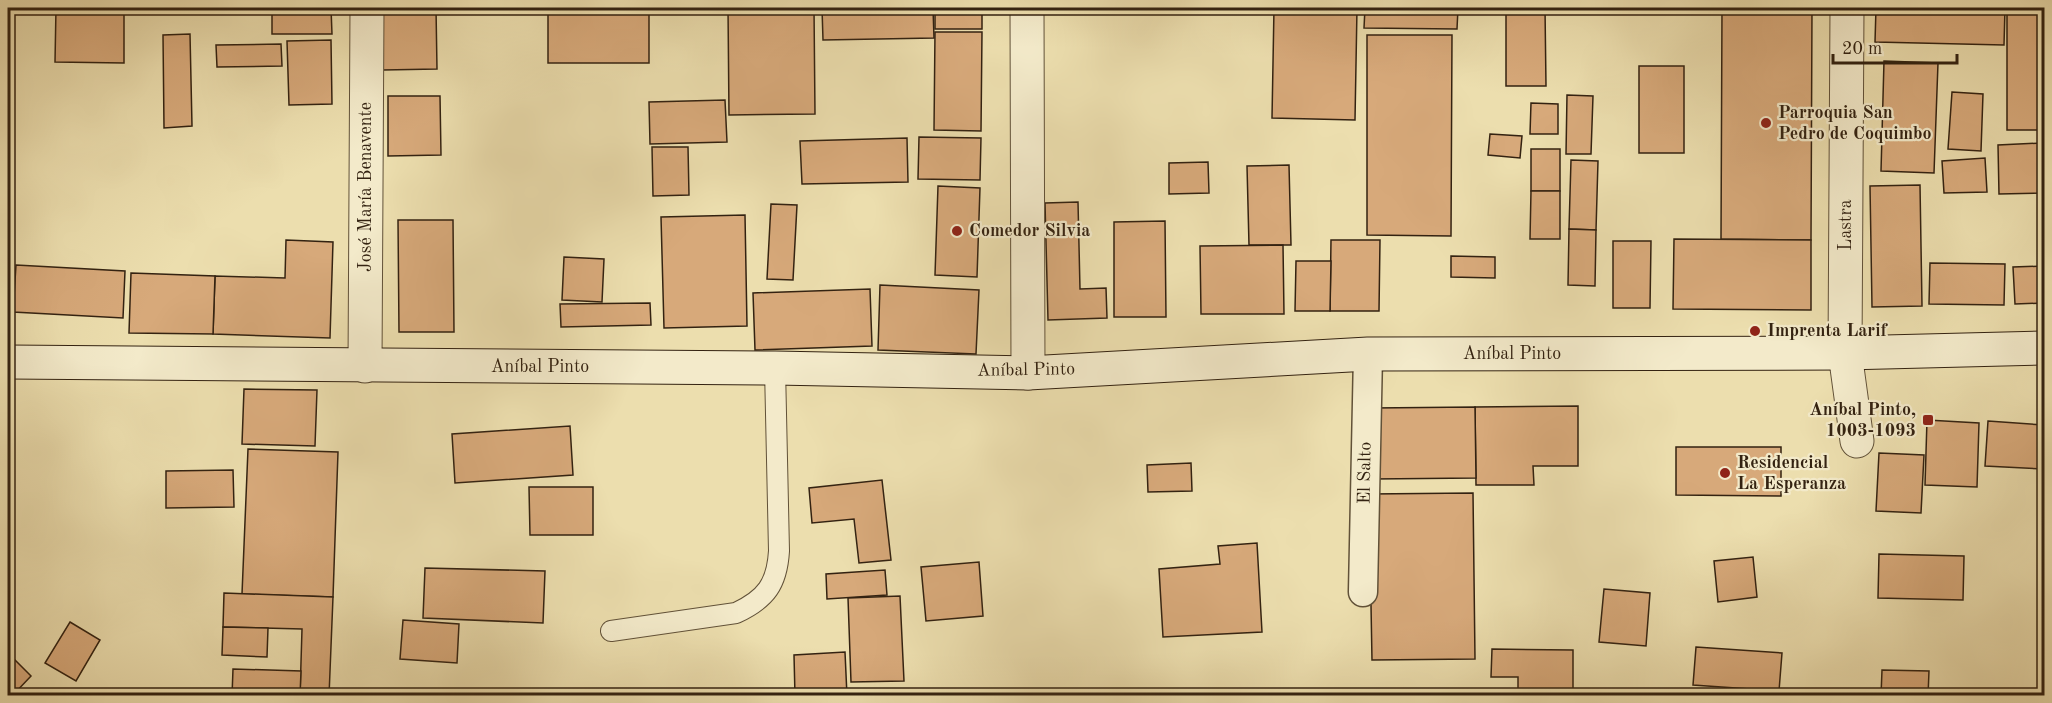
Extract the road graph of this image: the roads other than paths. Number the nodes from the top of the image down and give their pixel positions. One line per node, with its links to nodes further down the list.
1 (367, 8): 8 (main road, José María Benavente)
2 (1027, 8): 10 (main road)
3 (1847, 8): 5 (main road, Lastra)
4 (2044, 348): 5 (main road, Aníbal Pinto)
5 (1845, 353): 6 (main road, Aníbal Pinto); 11 (main road, Lastra)
6 (1368, 354): 10 (main road, Aníbal Pinto); 12 (street, El Salto)
7 (8, 362): 8 (main road, Aníbal Pinto)
8 (365, 366): 9 (main road, Aníbal Pinto)
9 (775, 368): 10 (main road, Aníbal Pinto); 13 (lane)
10 (1028, 373)
11 (1857, 441)
12 (1363, 592)
13 (611, 631)

